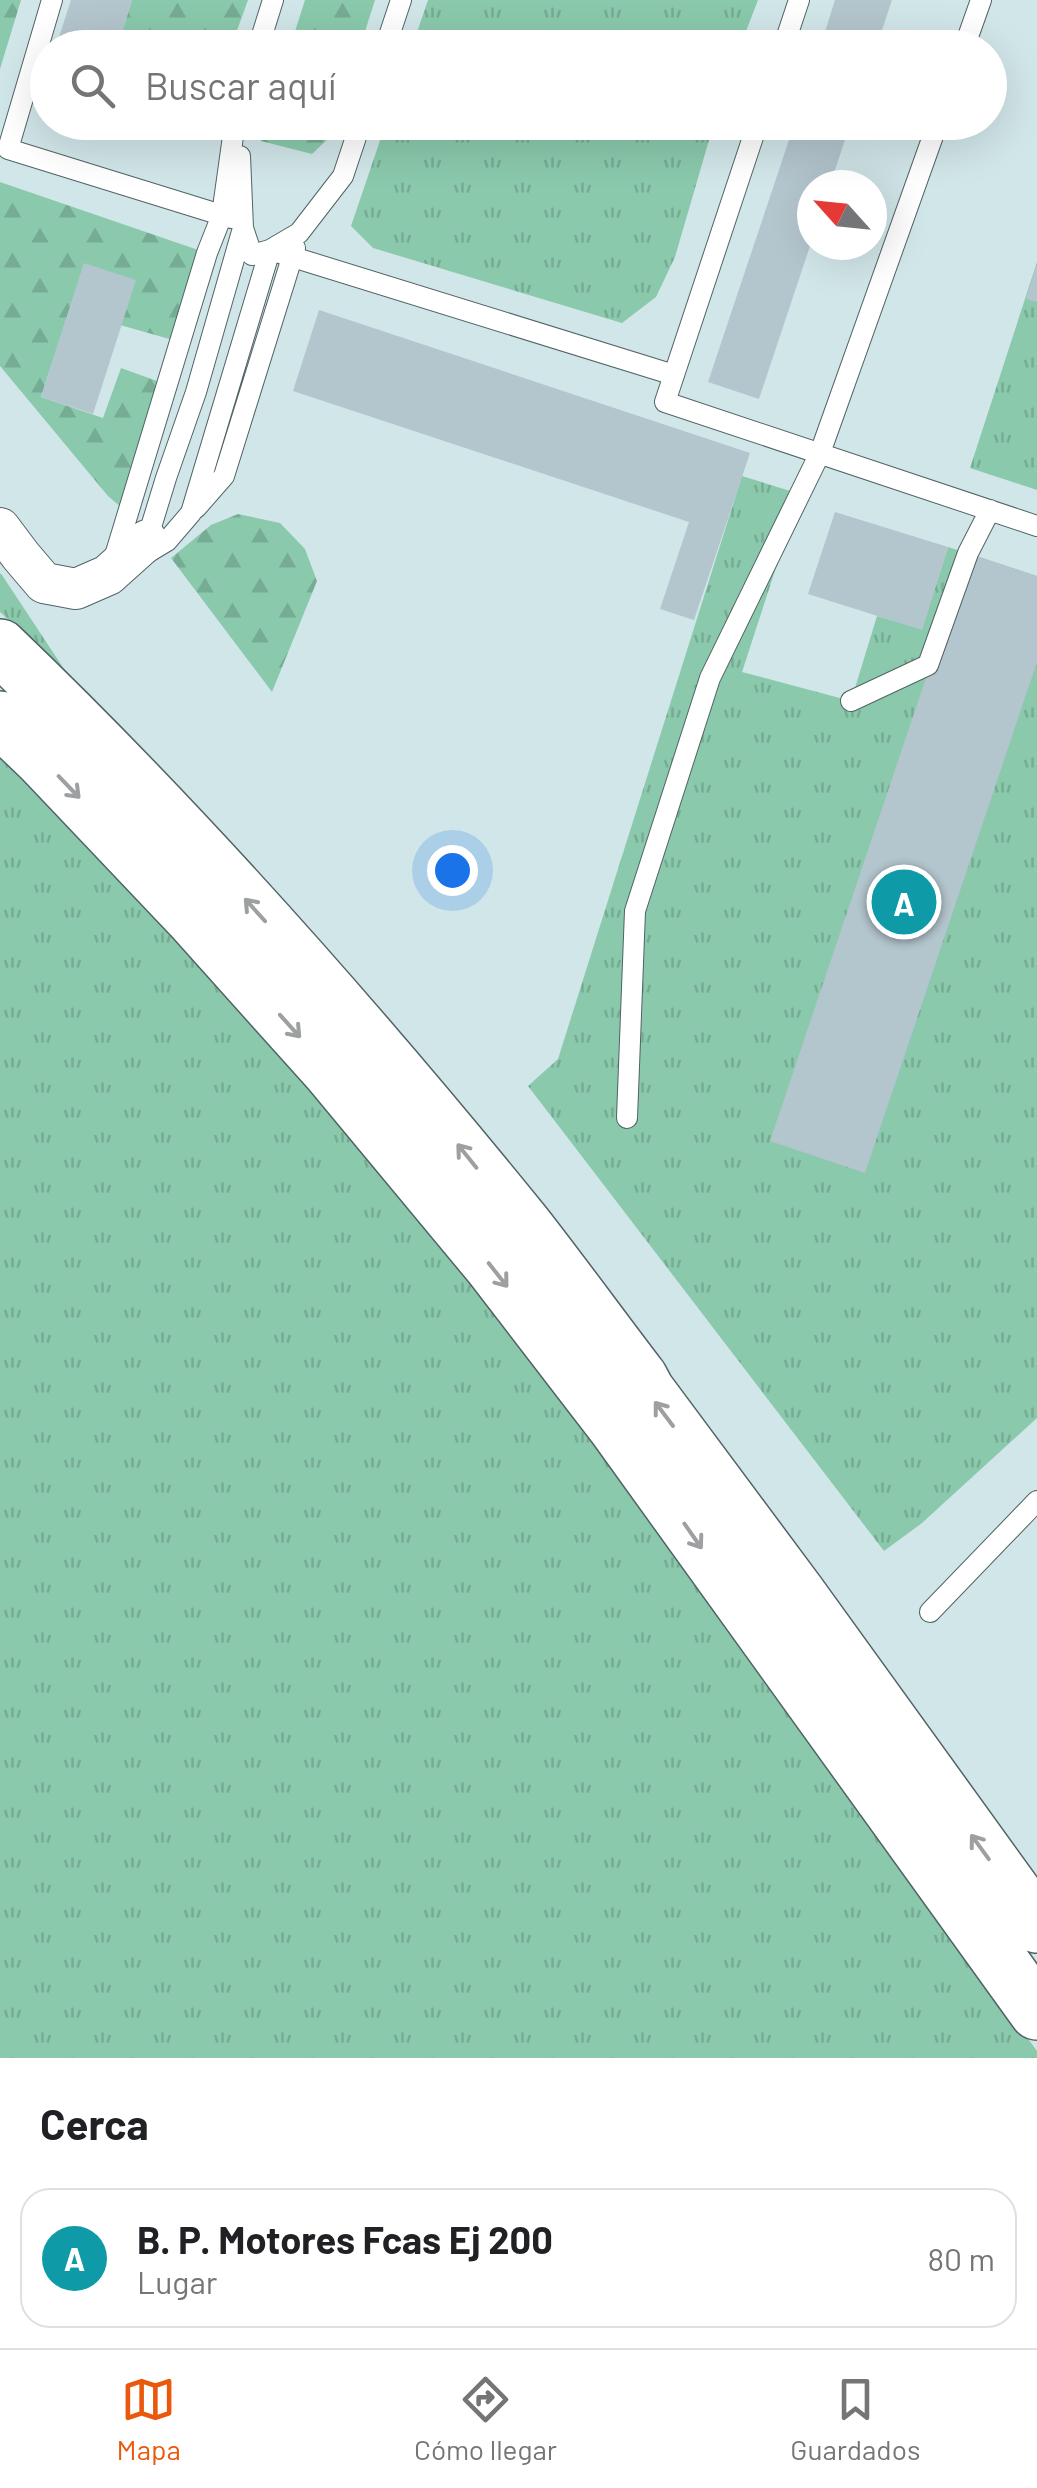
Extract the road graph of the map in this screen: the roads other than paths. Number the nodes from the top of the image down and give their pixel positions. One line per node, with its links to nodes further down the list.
1 (52, 0): 6 (lane)
2 (273, 0): 7 (lane)
3 (401, 0): 8 (lane)
4 (799, 0): 9 (lane)
5 (981, 0): 10 (lane)
6 (47, 30)
7 (264, 30)
8 (391, 30)
9 (790, 30)
10 (970, 30)
11 (30, 88): 17 (lane)
12 (233, 140): 17 (lane)
13 (237, 140): 18 (lane)
14 (354, 140): 19 (lane)
15 (752, 140): 21 (lane)
16 (932, 140): 22 (lane)
17 (222, 215): 18 (lane); 28 (lane)
18 (243, 225): 20 (lane); 27 (lane)
19 (300, 233): 20 (lane); 24 (lane)
20 (270, 250): 21 (lane); 24 (lane)
21 (674, 376): 22 (lane)
22 (820, 453): 23 (lane); 32 (lane)
23 (990, 510): 25 (lane); 30 (lane)
24 (192, 513): 28 (lane)
25 (1037, 526)
26 (0, 528): 28 (street)
27 (147, 540): 28 (street)
28 (108, 576)
29 (0, 647): 35 (main road, one-way to 29)
30 (851, 701)
31 (0, 718): 36 (main road, one-way to 36)
32 (627, 1118)
33 (1037, 1501): 34 (lane)
34 (930, 1612)
35 (1037, 1926)
36 (1037, 2012)

